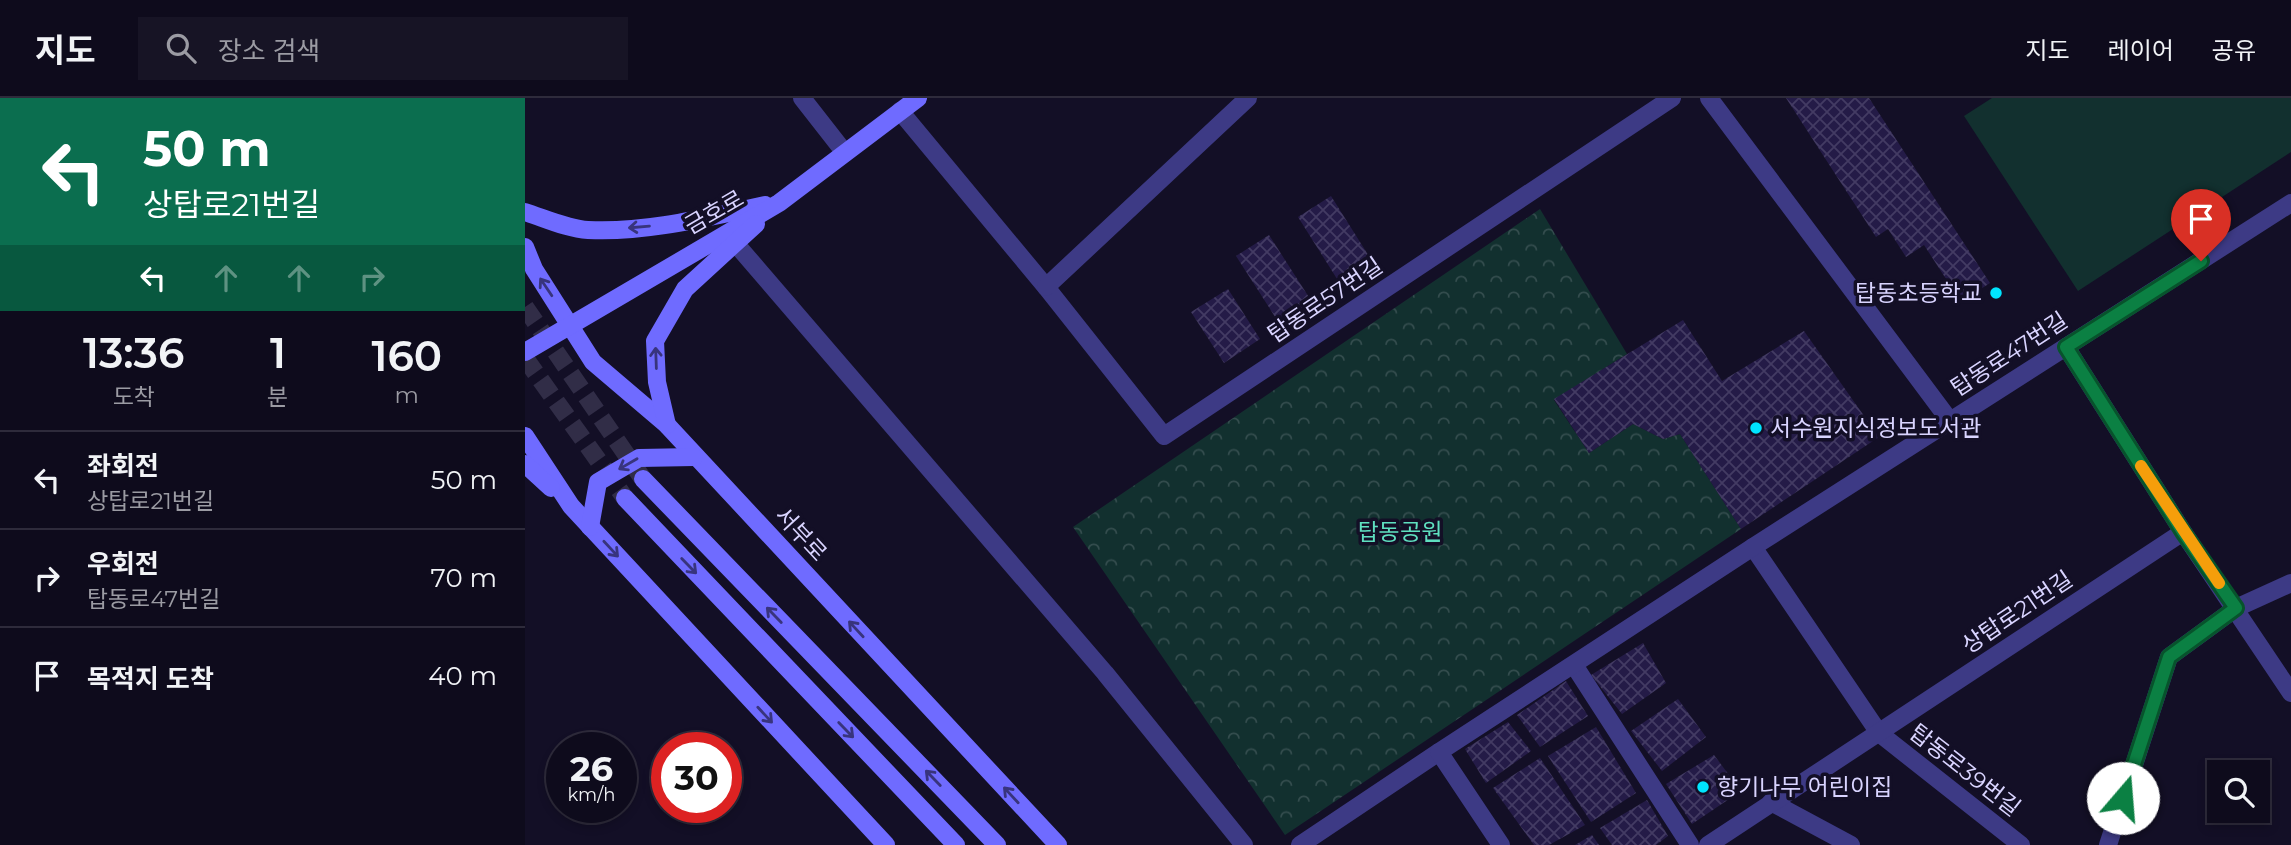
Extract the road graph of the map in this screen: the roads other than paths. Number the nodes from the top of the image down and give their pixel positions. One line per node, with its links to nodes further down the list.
1 (802, 98): 7 (street)
2 (918, 98): 6 (street, 금호로)
3 (1248, 98): 13 (street)
4 (1672, 98): 13 (street, 탑동로57번길)
5 (1709, 98): 17 (street)
6 (900, 111): 7 (street, 금호로); 13 (street, 탑동로57번길)
7 (845, 153): 8 (street, 금호로)
8 (779, 203): 10 (street, one-way to 10); 11 (street); 14 (street, 금호로)
9 (2291, 203): 15 (street, 탑동로47번길)
10 (525, 212)
11 (736, 244): 18 (street, one-way to 11); 39 (street)
12 (525, 247): 14 (street, 서부로, one-way to 12)
13 (1046, 287)
14 (571, 325): 16 (street, 금호로); 18 (street, 서부로)
15 (2066, 347): 17 (street, 탑동로47번길); 26 (street)
16 (525, 352)
17 (1950, 421): 27 (street, 탑동로47번길)
18 (667, 425): 20 (street, 서부로)
19 (525, 436): 24 (street)
20 (694, 457): 25 (street, one-way to 25); 38 (street, 서부로, one-way to 20)
21 (525, 464): 24 (street)
22 (643, 480): 37 (street, one-way to 22)
23 (625, 498): 36 (street, one-way to 36)
24 (571, 506): 25 (street)
25 (590, 527): 35 (street, one-way to 35)
26 (2183, 532): 29 (street); 32 (street, 상탑로21번길)
27 (1753, 547): 30 (street, 탑동로47번길); 32 (street)
28 (2291, 583): 29 (street)
29 (2236, 608): 31 (street); 46 (street)
30 (1574, 665): 33 (street, 탑동로47번길); 42 (street)
31 (2291, 693)
32 (1879, 733): 34 (street); 45 (street, 탑동로39번길)
33 (1439, 752): 40 (street, 탑동로47번길); 41 (street)
34 (1771, 802): 43 (street); 44 (street)
35 (886, 845)
36 (956, 845)
37 (997, 845)
38 (1058, 845)
39 (1244, 845)
40 (1300, 845)
41 (1501, 845)
42 (1690, 845)
43 (1708, 845)
44 (1851, 845)
45 (2021, 845)
46 (2108, 845)

